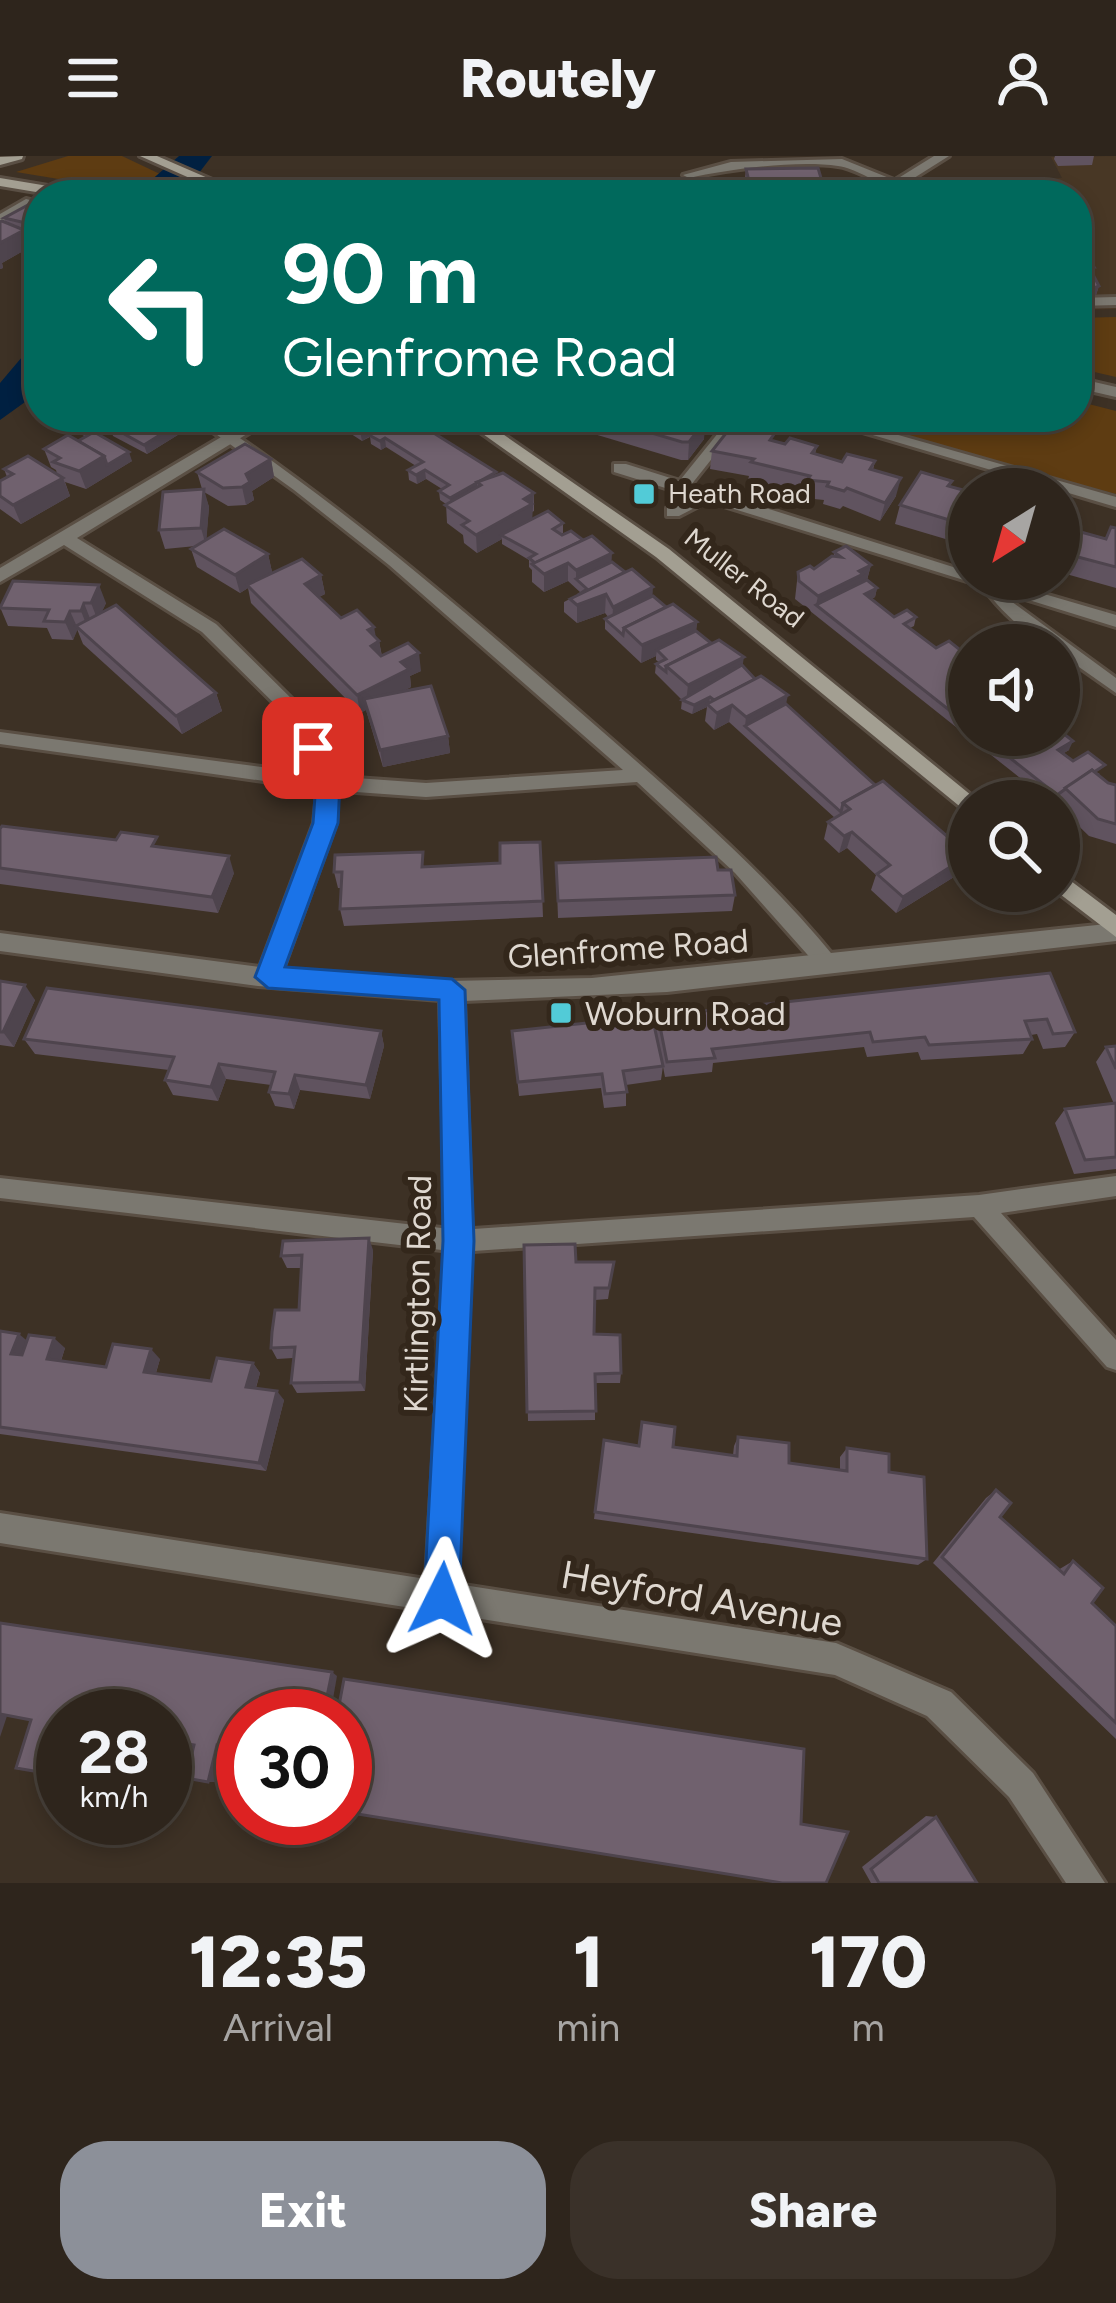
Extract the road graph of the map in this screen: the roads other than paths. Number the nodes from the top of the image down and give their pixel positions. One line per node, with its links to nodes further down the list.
1 (17, 156): 4 (main road)
2 (943, 156): 10 (street)
3 (148, 157): 8 (main road)
4 (0, 160)
5 (740, 165): 6 (lane); 7 (lane); 9 (lane)
6 (689, 175)
7 (748, 178)
8 (204, 180)
9 (888, 180)
10 (897, 180)
11 (222, 432): 16 (lane)
12 (241, 432): 16 (street)
13 (489, 432): 34 (main road, Muller Road)
14 (726, 432): 18 (lane)
15 (871, 432): 20 (lane)
16 (231, 438): 22 (street); 32 (lane)
17 (620, 468): 18 (street)
18 (682, 487): 19 (street)
19 (703, 497): 21 (street); 23 (street)
20 (1116, 502)
21 (673, 512)
22 (65, 538): 24 (street); 33 (street)
23 (948, 572)
24 (0, 576)
25 (999, 600): 28 (lane)
26 (1043, 600): 27 (street)
27 (1116, 621)
28 (1030, 624)
29 (1080, 660): 30 (lane)
30 (1116, 687)
31 (0, 738): 33 (lane)
32 (641, 775): 33 (lane); 38 (lane)
33 (328, 783): 39 (street)
34 (948, 788)
35 (1080, 899): 36 (main road)
36 (1116, 930): 38 (street, Glenfrome Road)
37 (0, 942): 39 (street, Glenfrome Road)
38 (829, 964): 40 (street, Glenfrome Road)
39 (268, 977): 40 (street, Glenfrome Road)
40 (452, 990): 44 (street, Kirtlington Road)
41 (1116, 1186): 43 (lane)
42 (0, 1188): 44 (lane)
43 (979, 1205): 44 (lane); 45 (lane)
44 (459, 1241): 47 (street, Kirtlington Road)
45 (1116, 1358)
46 (0, 1528): 47 (street, Heyford Avenue)
47 (442, 1599): 48 (street, Heyford Avenue)
48 (1087, 1883)

